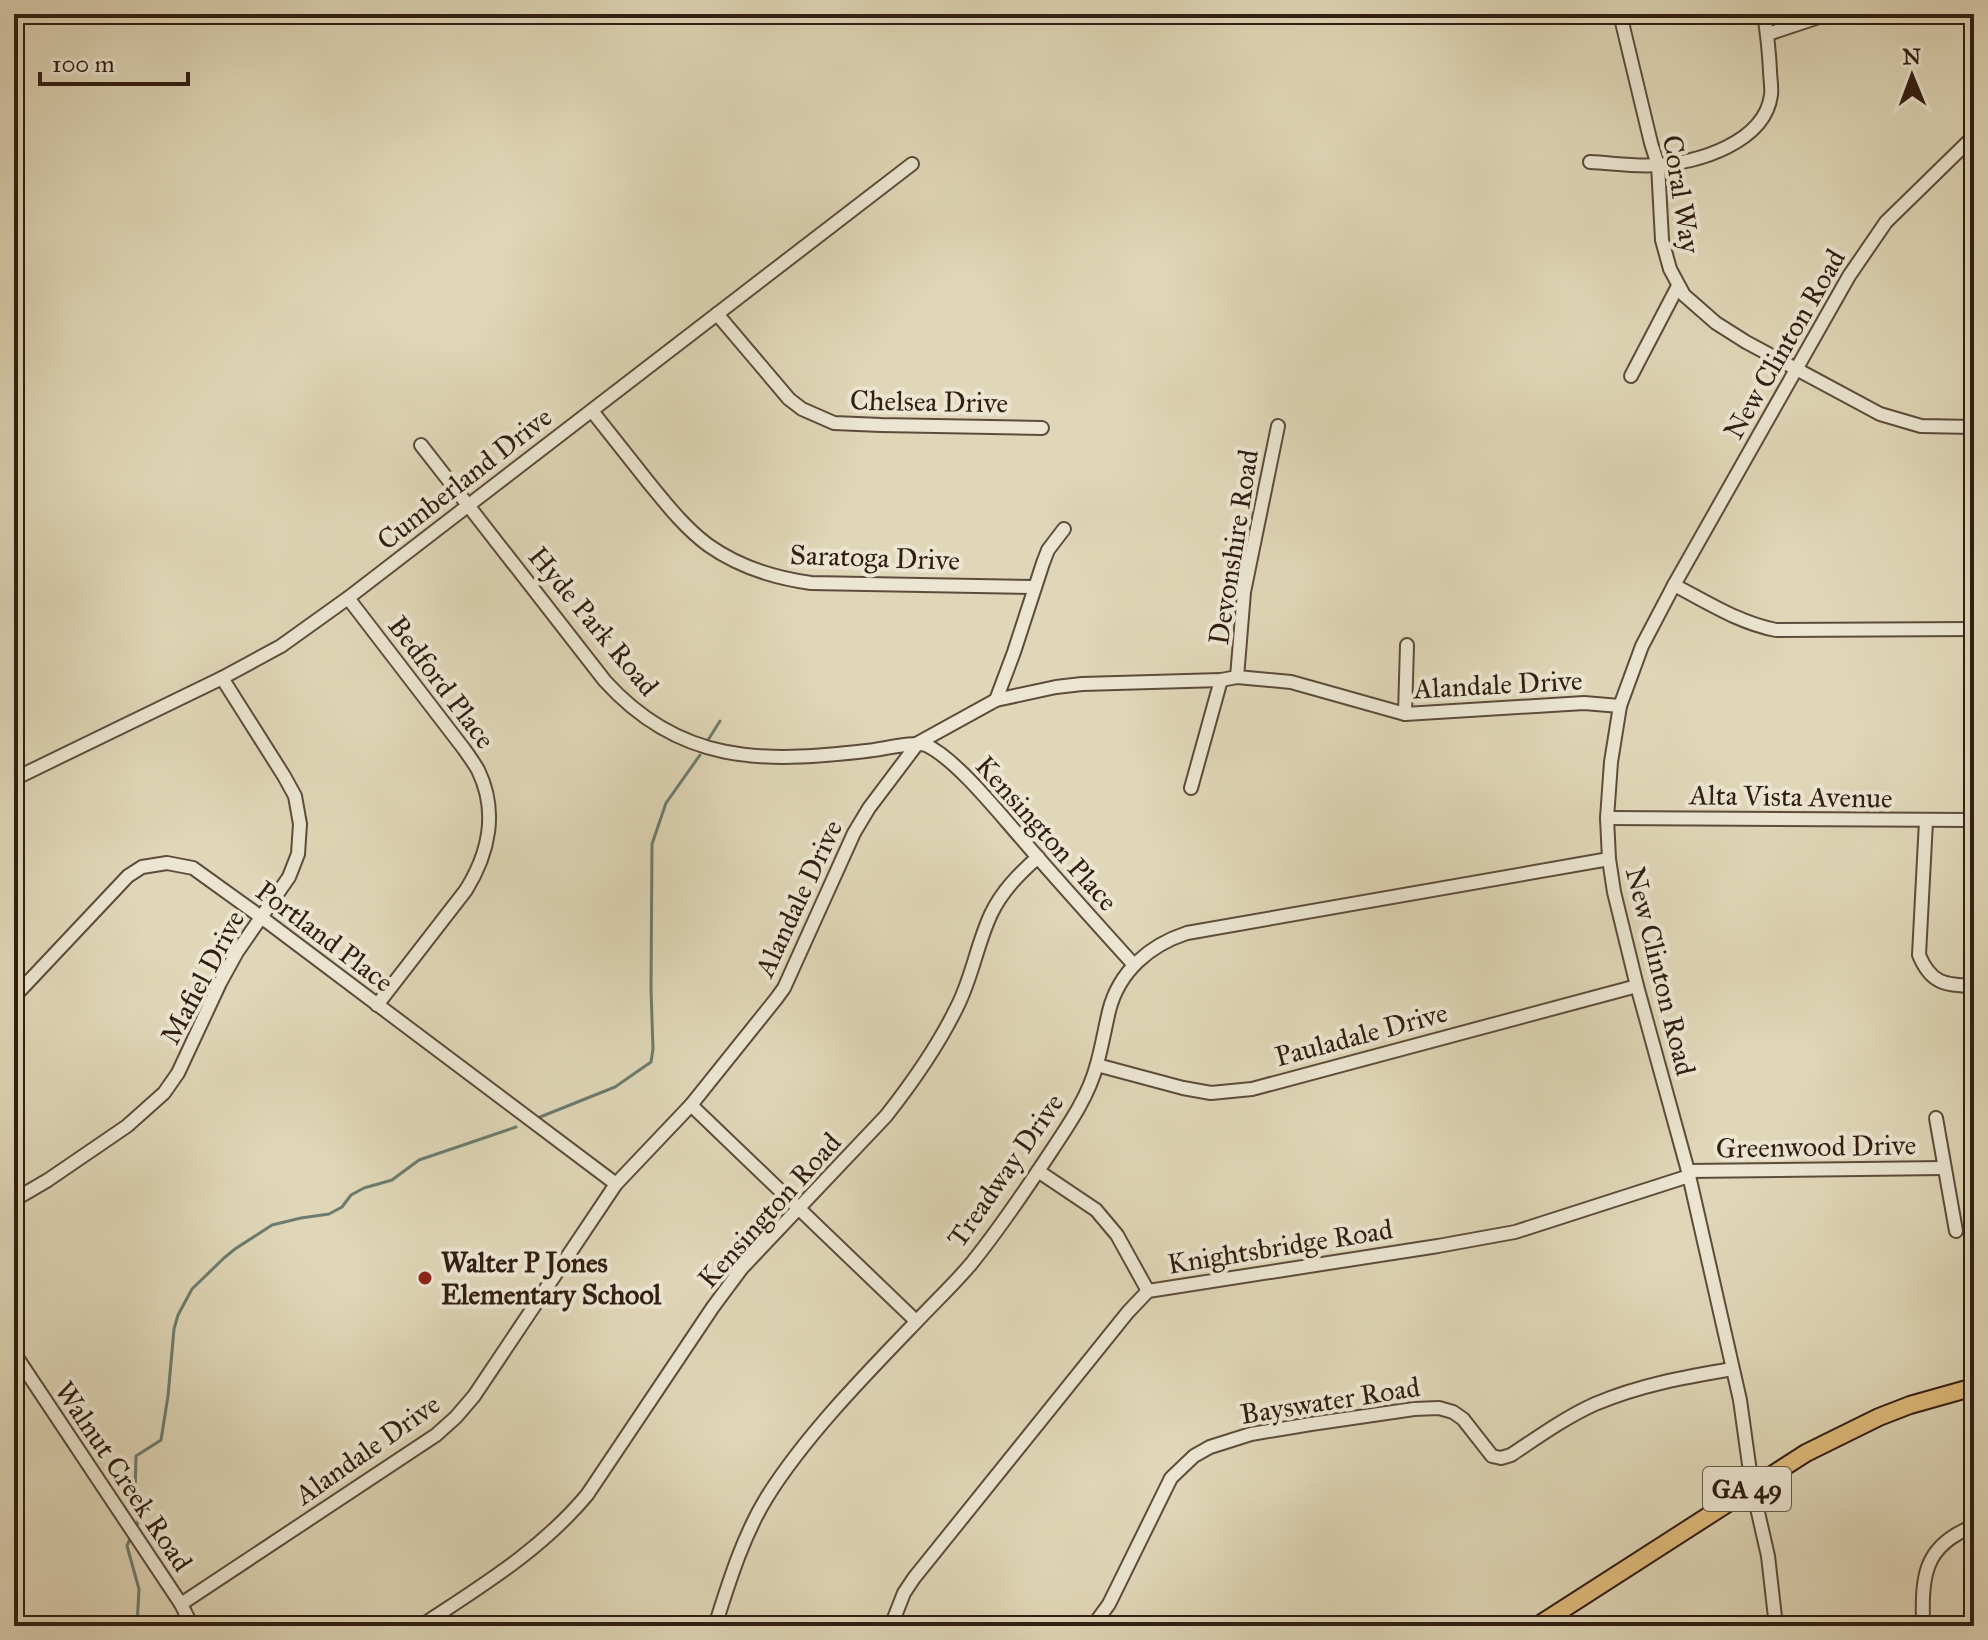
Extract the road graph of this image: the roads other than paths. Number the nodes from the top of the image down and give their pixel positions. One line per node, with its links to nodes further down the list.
1 (1620, 14): 8 (street, Coral Way)
2 (1764, 14): 4 (street)
3 (1828, 14): 4 (street)
4 (1768, 34): 8 (street)
5 (1974, 136): 11 (street, New Clinton Road)
6 (1590, 162): 8 (street)
7 (912, 164): 10 (street, Cumberland Drive)
8 (1658, 165): 9 (street, Coral Way)
9 (1678, 286): 11 (street, Coral Way); 12 (street)
10 (717, 314): 13 (street, Cumberland Drive); 16 (street, Chelsea Drive)
11 (1796, 369): 15 (street, Coral Way); 20 (street, New Clinton Road)
12 (1631, 376)
13 (592, 411): 18 (street, Cumberland Drive); 21 (street, Saratoga Drive)
14 (1278, 426): 25 (street, Devonshire Road)
15 (1974, 427)
16 (1042, 428)
17 (421, 445): 18 (street, Hyde Park Road)
18 (469, 505): 22 (street, Cumberland Drive); 31 (street, Hyde Park Road)
19 (1064, 529): 21 (street)
20 (1674, 585): 23 (street); 29 (street, New Clinton Road)
21 (1035, 587): 28 (street)
22 (348, 598): 26 (street, Cumberland Drive); 44 (street, Bedford Place)
23 (1974, 629)
24 (1407, 645): 30 (street)
25 (1237, 677): 27 (street, Alandale Drive); 30 (street, Alandale Drive)
26 (222, 678): 32 (street, Cumberland Drive); 39 (street, Mafiel Drive)
27 (1221, 680): 28 (street, Alandale Drive); 33 (street)
28 (996, 700): 31 (street, Alandale Drive)
29 (1620, 706): 30 (street, Alandale Drive); 34 (street, New Clinton Road)
30 (1405, 714)
31 (918, 743): 37 (street, Kensington Place); 46 (street, Alandale Drive)
32 (14, 779)
33 (1191, 788)
34 (1607, 818): 36 (street, Alta Vista Avenue); 38 (street, New Clinton Road)
35 (1974, 820): 36 (street, Alta Vista Avenue)
36 (1926, 821): 42 (street)
37 (1038, 857): 40 (street, Kensington Place); 53 (street, Kensington Road)
38 (1609, 859): 40 (street, Treadway Drive); 41 (street, New Clinton Road)
39 (261, 917): 43 (street, Portland Place); 44 (street, Portland Place); 52 (street, Mafiel Drive)
40 (1134, 965): 45 (street, Treadway Drive)
41 (1637, 986): 45 (street, Pauladale Drive); 50 (street, New Clinton Road)
42 (1974, 986)
43 (14, 997)
44 (377, 1005): 51 (street, Portland Place)
45 (1097, 1065): 49 (street, Treadway Drive)
46 (691, 1105): 51 (street, Alandale Drive); 53 (street)
47 (1936, 1118): 48 (street)
48 (1944, 1168): 50 (street, Greenwood Drive); 54 (street)
49 (1038, 1171): 55 (street); 56 (street, Treadway Drive)
50 (1688, 1174): 55 (street, Knightsbridge Road); 58 (street, New Clinton Road)
51 (616, 1184): 62 (street, Alandale Drive)
52 (14, 1200)
53 (799, 1209): 56 (street); 64 (street, Kensington Road)
54 (1956, 1231)
55 (1148, 1291): 66 (street, Knightsbridge Road)
56 (916, 1321): 65 (street, Treadway Drive)
57 (14, 1353): 62 (street, Walnut Creek Road)
58 (1732, 1369): 60 (street, New Clinton Road); 67 (street, Bayswater Road)
59 (1974, 1387): 60 (main road, GA 49)
60 (1752, 1486): 68 (main road, GA 49); 69 (street, New Clinton Road)
61 (1974, 1526): 70 (street)
62 (181, 1604): 63 (street, Walnut Creek Road)
63 (192, 1626)
64 (421, 1626)
65 (715, 1626)
66 (891, 1626)
67 (1093, 1626)
68 (1537, 1626)
69 (1776, 1626)
70 (1923, 1626)

